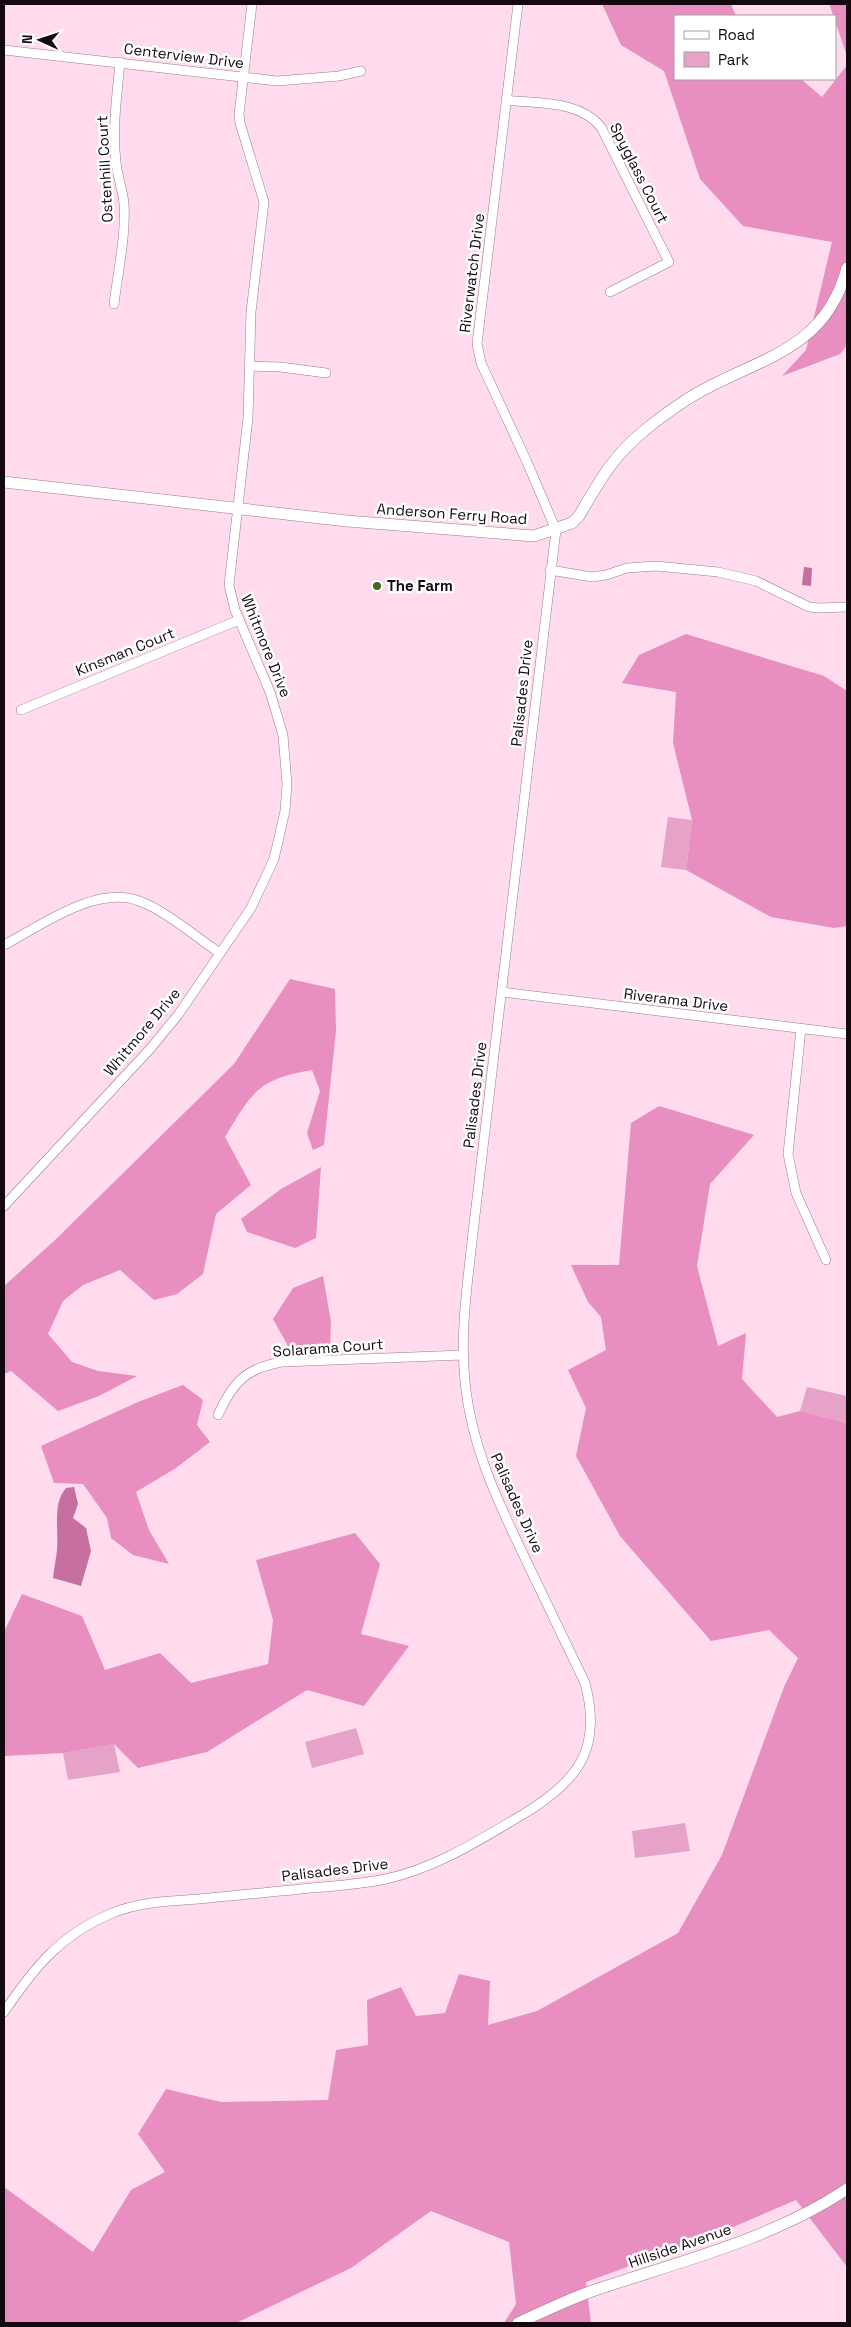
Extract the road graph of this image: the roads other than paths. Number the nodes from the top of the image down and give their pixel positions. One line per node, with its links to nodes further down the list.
1 (252, 4): 6 (street, Whitmore Drive)
2 (518, 4): 7 (street, Riverwatch Drive)
3 (4, 50): 4 (street, Centerview Drive)
4 (120, 62): 6 (street, Centerview Drive); 10 (street, Ostenhill Court)
5 (361, 70): 6 (street, Centerview Drive)
6 (243, 77): 11 (street, Whitmore Drive)
7 (506, 100): 9 (street, Spyglass Court); 15 (street, Riverwatch Drive)
8 (847, 268): 15 (street, Anderson Ferry Road)
9 (610, 292)
10 (114, 304)
11 (250, 366): 12 (street); 14 (street, Whitmore Drive)
12 (326, 372)
13 (4, 482): 14 (street, Anderson Ferry Road)
14 (238, 508): 15 (street, Anderson Ferry Road); 18 (street, Whitmore Drive)
15 (556, 530): 16 (street, Palisades Drive)
16 (550, 570): 17 (street); 22 (street, Palisades Drive)
17 (847, 607)
18 (239, 620): 19 (street, Kinsman Court); 21 (street, Whitmore Drive)
19 (21, 710)
20 (4, 945): 21 (street)
21 (220, 953): 25 (street, Whitmore Drive)
22 (502, 992): 23 (street, Riverama Drive); 27 (street, Palisades Drive)
23 (801, 1028): 24 (street, Riverama Drive); 26 (street)
24 (847, 1034)
25 (4, 1206)
26 (826, 1260)
27 (463, 1355): 28 (street, Solarama Court); 29 (street, Palisades Drive)
28 (218, 1415)
29 (4, 2012)
30 (847, 2189): 31 (street, Hillside Avenue)
31 (518, 2323)

